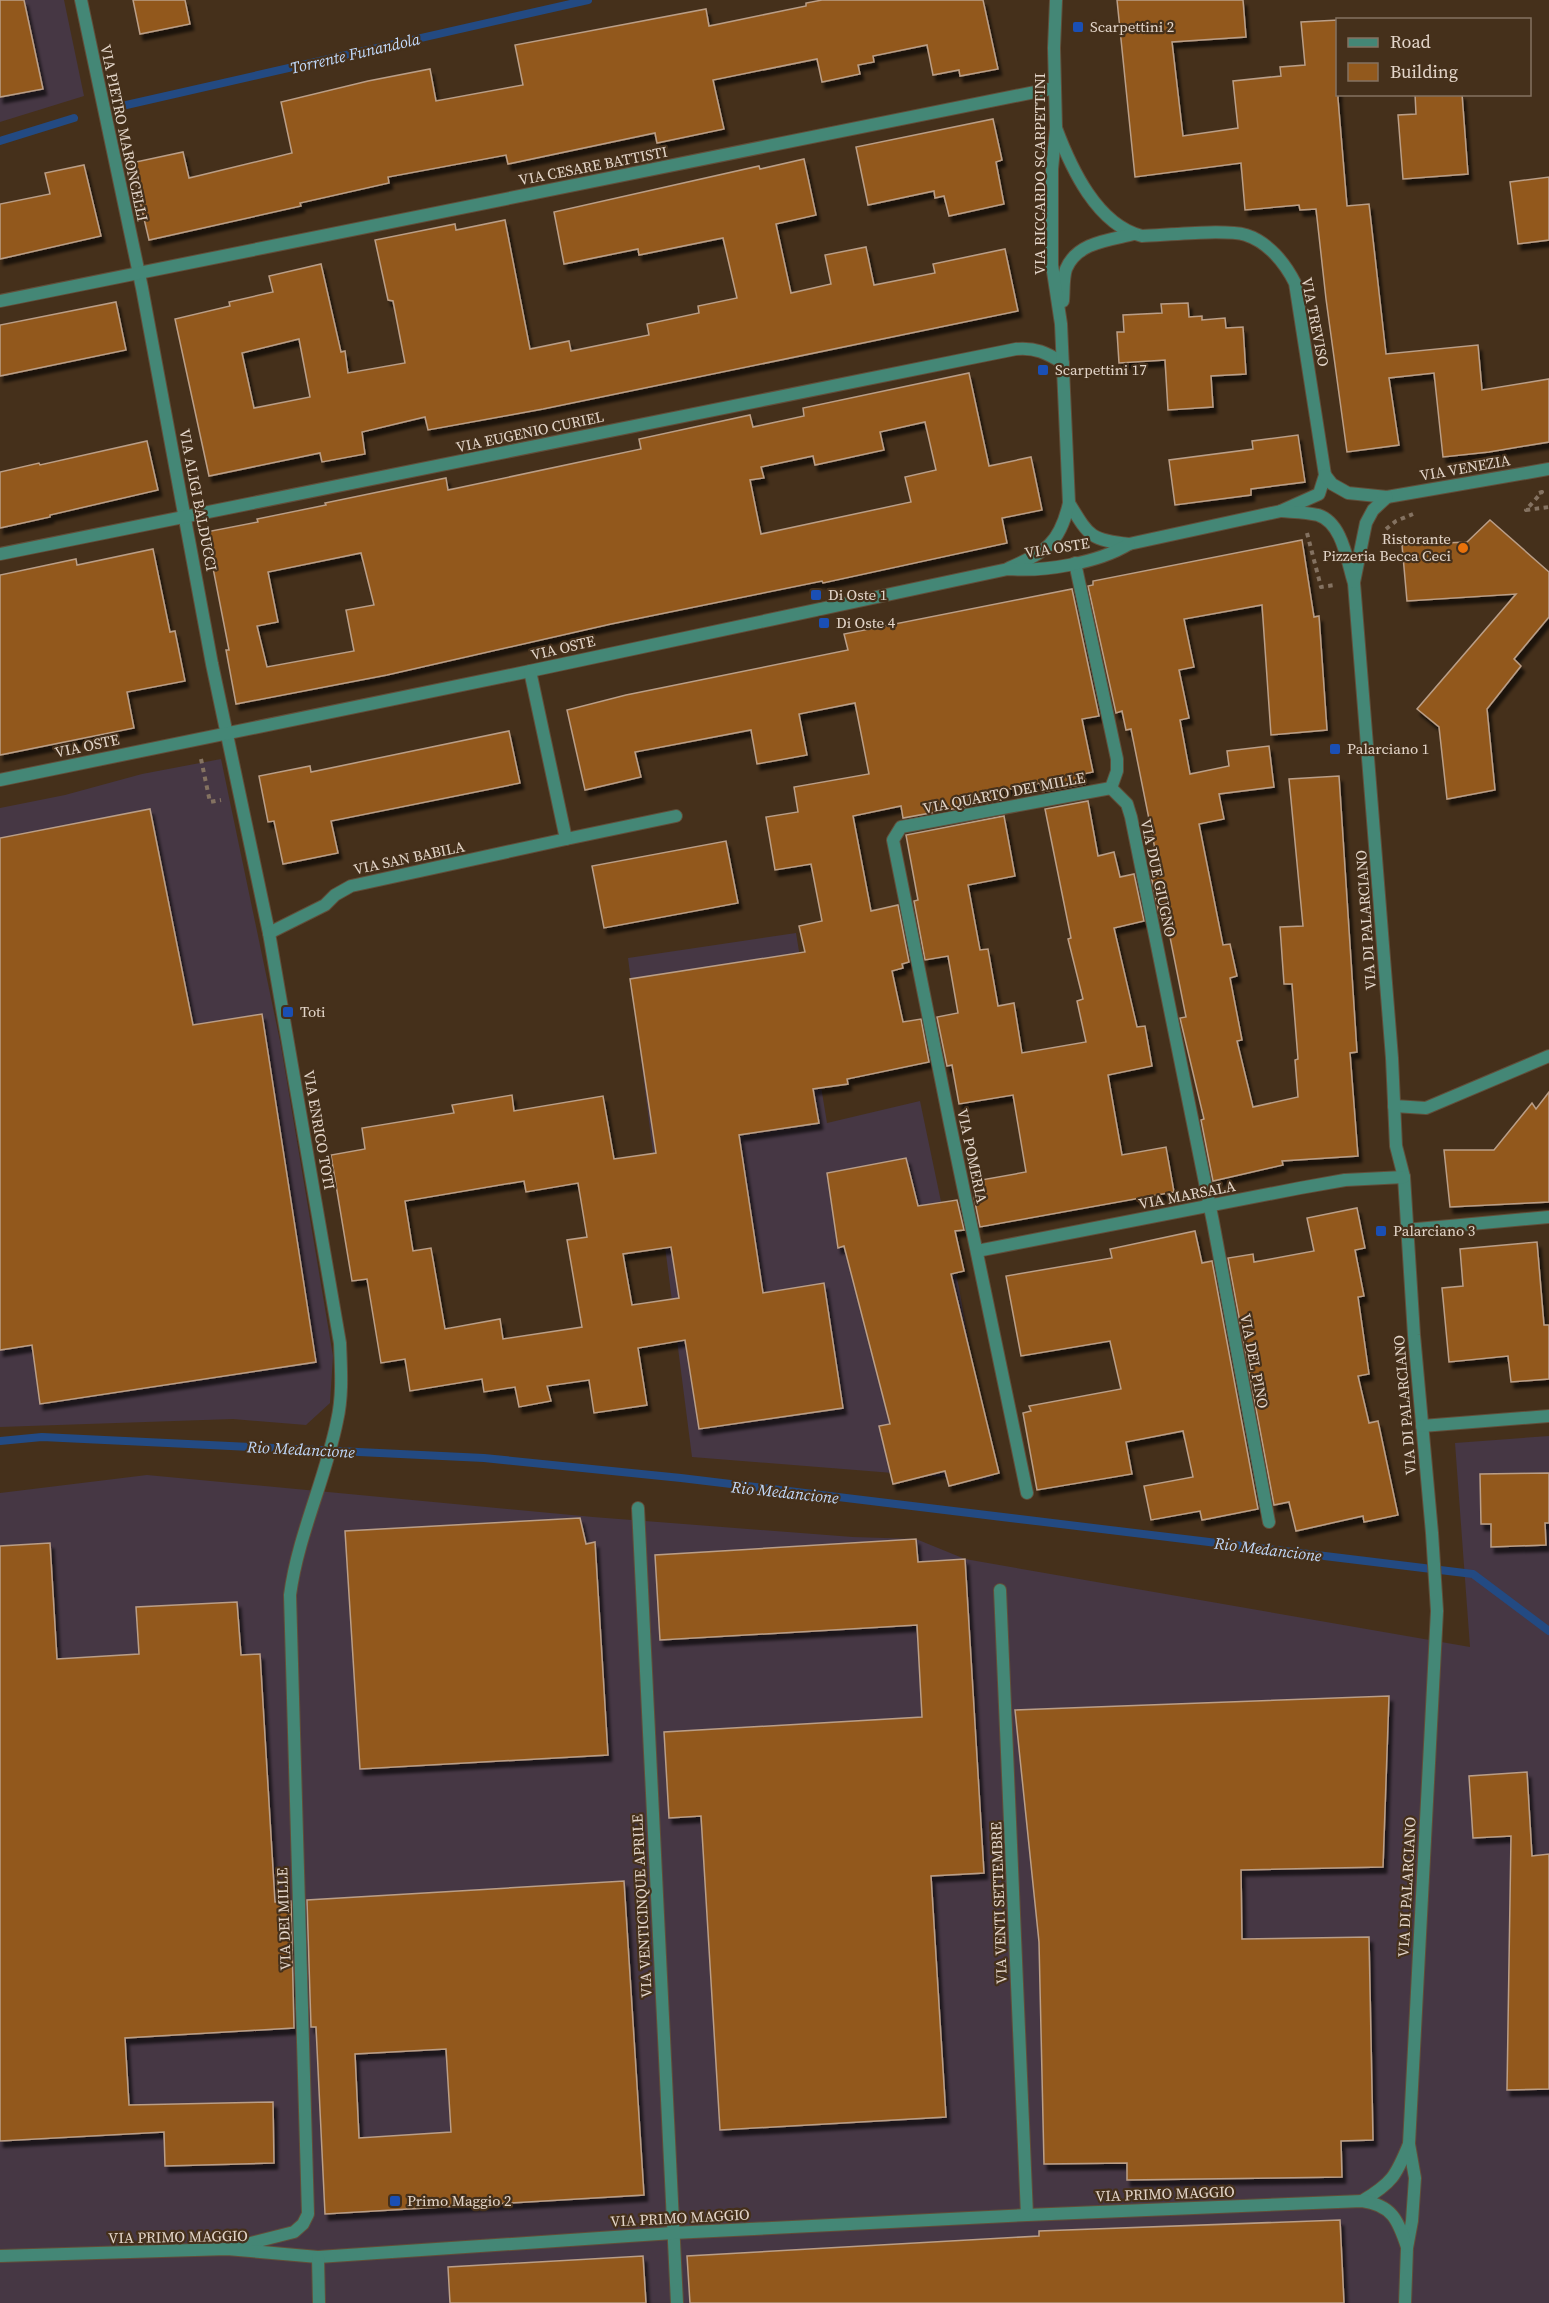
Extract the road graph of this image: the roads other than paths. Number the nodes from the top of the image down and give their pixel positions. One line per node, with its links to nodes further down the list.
1 (81, 0): 6 (street, VIA PIETRO MARONCELLI)
2 (1056, 0): 3 (street, VIA RICCARDO SCARPETTINI)
3 (1054, 88): 4 (street, VIA RICCARDO SCARPETTINI); 6 (street, VIA CESARE BATTISTI)
4 (1056, 128): 5 (street); 8 (street, VIA RICCARDO SCARPETTINI)
5 (1134, 234): 8 (street, VIA TREVISO); 11 (street, VIA TREVISO)
6 (138, 273): 7 (street, VIA CESARE BATTISTI); 16 (street, VIA ALIGI BALDUCCI)
7 (0, 301)
8 (1061, 324): 9 (street, VIA RICCARDO SCARPETTINI)
9 (1063, 363): 13 (street, VIA RICCARDO SCARPETTINI); 16 (street, VIA EUGENIO CURIEL)
10 (1549, 469): 12 (street, VIA VENEZIA)
11 (1325, 475): 12 (street, VIA VENEZIA); 14 (street, VIA OSTE)
12 (1387, 497): 21 (street)
13 (1069, 503): 17 (street, VIA OSTE); 20 (street, VIA RICCARDO SCARPETTINI)
14 (1281, 511): 15 (street, VIA OSTE); 17 (street, VIA OSTE)
15 (1319, 515): 21 (street, VIA DI PALARCIANO)
16 (186, 517): 18 (street, VIA EUGENIO CURIEL); 23 (street, VIA ALIGI BALDUCCI)
17 (1129, 544): 19 (street, VIA OSTE)
18 (0, 554)
19 (1075, 562): 20 (street, VIA OSTE); 25 (street)
20 (1008, 569): 22 (street, VIA OSTE)
21 (1354, 583): 31 (street, VIA DI PALARCIANO)
22 (530, 671): 23 (street, VIA OSTE); 28 (street)
23 (226, 732): 24 (street, VIA OSTE); 29 (street, VIA ENRICO TOTI)
24 (0, 780)
25 (1111, 788): 27 (street, VIA QUARTO DEI MILLE); 33 (street, VIA DUE GIUGNO)
26 (676, 816): 28 (street, VIA SAN BABILA)
27 (902, 827): 36 (street, VIA POMERIA)
28 (566, 839): 29 (street, VIA SAN BABILA)
29 (269, 933): 42 (street, VIA ENRICO TOTI)
30 (1549, 1056): 31 (street)
31 (1394, 1106): 32 (street, VIA DI PALARCIANO)
32 (1404, 1177): 33 (street, VIA MARSALA); 35 (street, VIA DI PALARCIANO)
33 (1209, 1207): 36 (street, VIA MARSALA); 41 (street, VIA DEL PINO)
34 (1549, 1217): 35 (street)
35 (1406, 1230): 38 (street, VIA DI PALARCIANO)
36 (977, 1251): 39 (street, VIA POMERIA)
37 (1549, 1416): 38 (street)
38 (1422, 1426): 44 (street, VIA DI PALARCIANO)
39 (1027, 1493)
40 (638, 1508): 47 (street, VIA VENTICINQUE APRILE)
41 (1269, 1522)
42 (303, 1532): 49 (street, VIA DEI MILLE)
43 (1000, 1590): 46 (street, VIA VENTI SETTEMBRE)
44 (1409, 2144): 45 (street); 48 (street, VIA DI PALARCIANO)
45 (1362, 2201): 46 (street, VIA PRIMO MAGGIO); 48 (street, VIA PRIMO MAGGIO)
46 (1027, 2215): 47 (street, VIA PRIMO MAGGIO)
47 (673, 2233): 51 (street, VIA PRIMO MAGGIO); 53 (street, VIA VENTICINQUE APRILE)
48 (1407, 2248): 54 (street, VIA DI PALARCIANO)
49 (227, 2249): 50 (street, VIA PRIMO MAGGIO); 51 (street, VIA PRIMO MAGGIO)
50 (0, 2256)
51 (318, 2257): 52 (street)
52 (319, 2303)
53 (677, 2303)
54 (1405, 2303)

